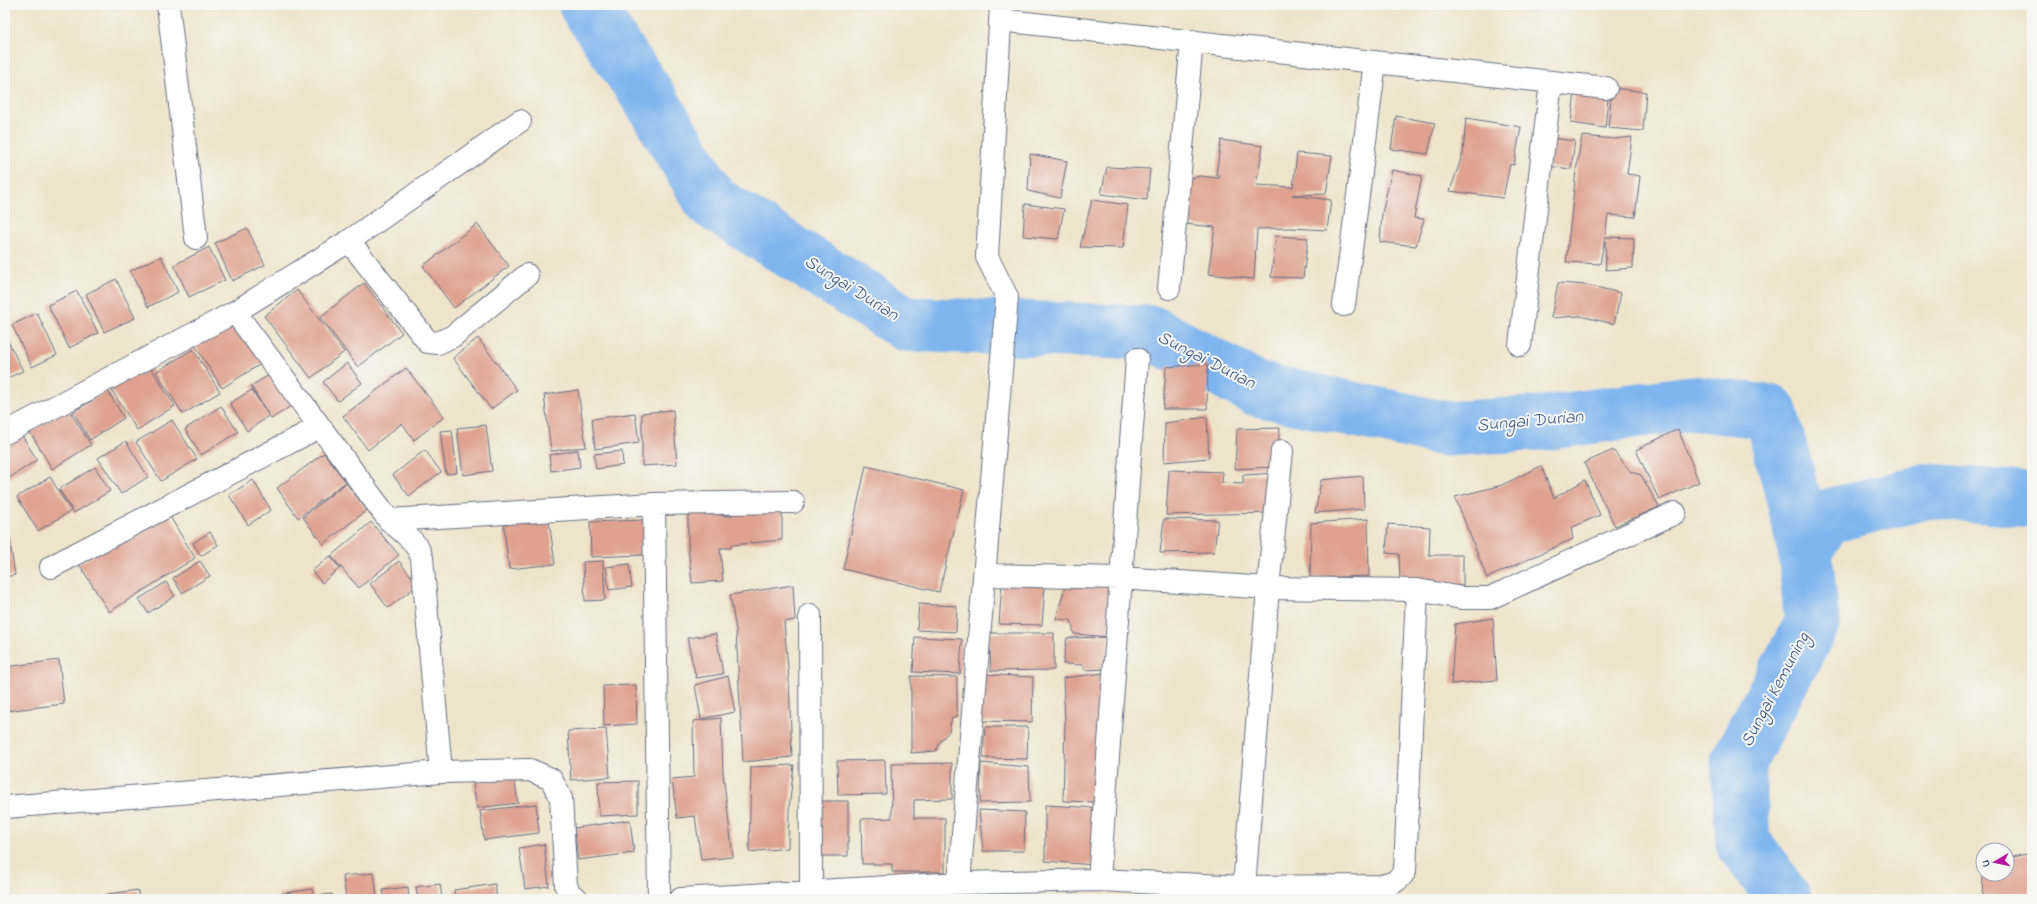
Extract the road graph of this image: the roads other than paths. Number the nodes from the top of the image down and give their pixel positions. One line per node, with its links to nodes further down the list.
1 (168, 5): 8 (street)
2 (1001, 12): 3 (street); 24 (street)
3 (1192, 41): 4 (street); 11 (street)
4 (1375, 62): 5 (street); 12 (street)
5 (1551, 82): 6 (street); 14 (street)
6 (1606, 88)
7 (520, 121): 9 (street)
8 (196, 238)
9 (349, 241): 10 (street); 13 (street)
10 (527, 275)
11 (1169, 288)
12 (1344, 305)
13 (235, 312): 16 (street); 17 (street)
14 (1520, 345)
15 (1137, 359): 25 (street)
16 (319, 427): 22 (street); 23 (street)
17 (5, 433)
18 (1282, 451): 26 (street)
19 (793, 502): 20 (street)
20 (654, 504): 22 (street); 36 (street)
21 (1675, 513): 27 (street)
22 (389, 520): 29 (street)
23 (51, 567)
24 (984, 575): 25 (street); 32 (street)
25 (1120, 578): 26 (street); 31 (street)
26 (1268, 588): 27 (street); 33 (street)
27 (1417, 590): 33 (street)
28 (810, 615): 34 (street)
29 (441, 772): 30 (street); 35 (street)
30 (5, 807)
31 (1098, 880): 32 (street); 33 (street)
32 (959, 883): 34 (street)
33 (1237, 891)
34 (811, 892): 37 (street)
35 (577, 899)
36 (659, 899)
37 (681, 899)

